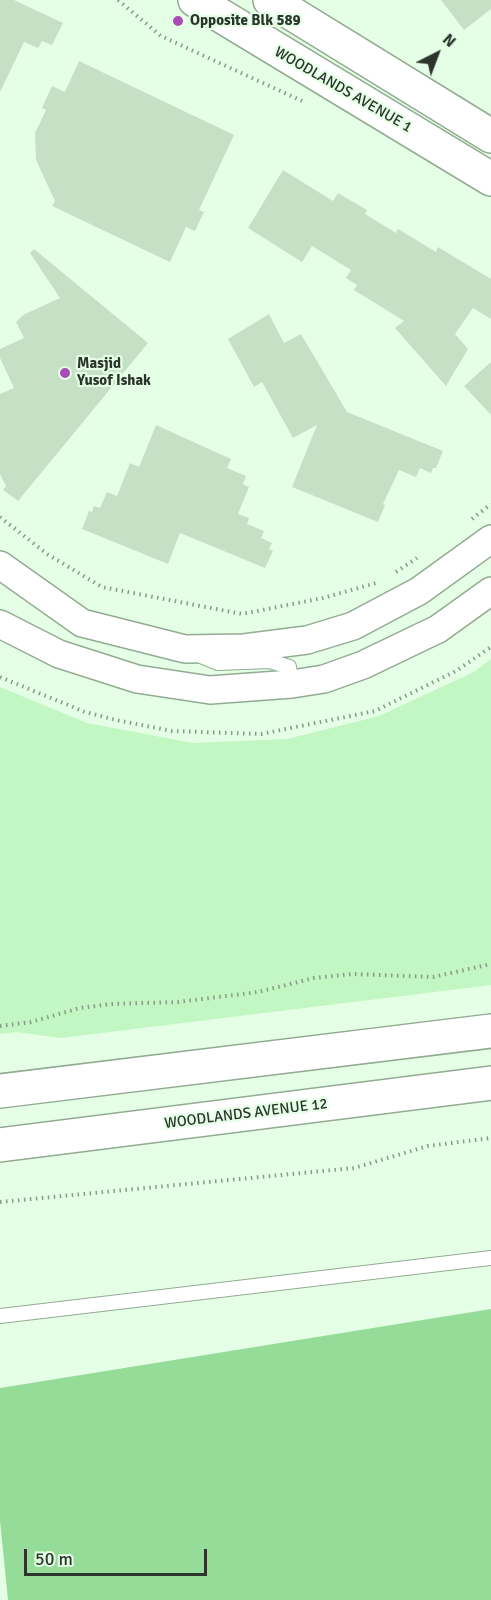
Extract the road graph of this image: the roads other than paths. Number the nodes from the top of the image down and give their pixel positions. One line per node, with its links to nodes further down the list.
1 (195, 0): 4 (main road, WOODLANDS AVENUE 1)
2 (270, 0): 3 (main road)
3 (325, 34): 4 (main road); 5 (main road)
4 (384, 114): 6 (main road, WOODLANDS AVENUE 1)
5 (491, 136)
6 (491, 179)
7 (491, 539): 11 (street)
8 (0, 565): 11 (street)
9 (491, 591): 12 (street)
10 (0, 624): 12 (street)
11 (185, 649): 12 (lane)
12 (292, 684)
13 (491, 1031): 15 (main road)
14 (491, 1083): 16 (main road, WOODLANDS AVENUE 12)
15 (0, 1091)
16 (0, 1145)
17 (491, 1258): 18 (lane)
18 (0, 1316)

